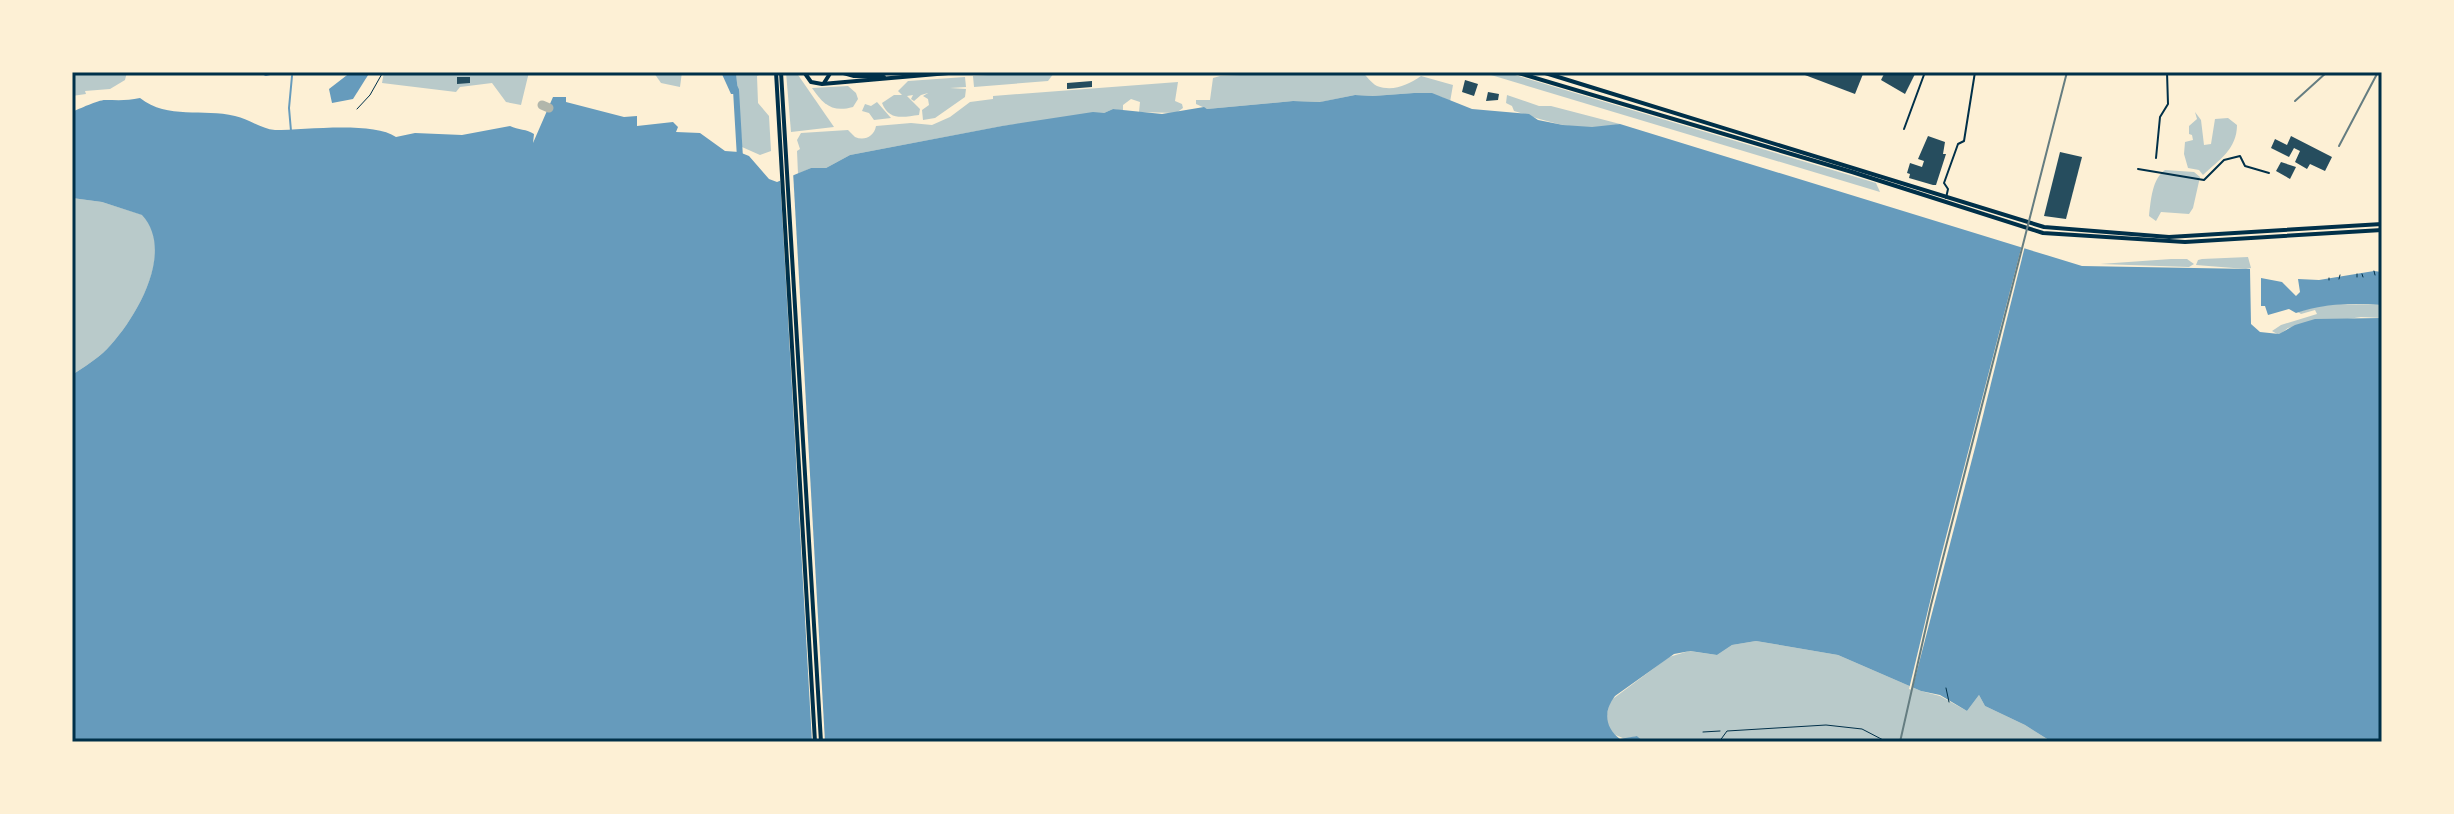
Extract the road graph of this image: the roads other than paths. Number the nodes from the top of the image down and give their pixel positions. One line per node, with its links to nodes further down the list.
1 (383, 72): 15 (street)
2 (778, 72): 18 (main road)
3 (804, 72): 14 (main road)
4 (831, 72): 14 (main road)
5 (840, 72): 13 (main road)
6 (960, 72): 12 (main road)
7 (1515, 72): 21 (main road)
8 (1542, 72): 21 (main road)
9 (1925, 72): 16 (street)
10 (1975, 72): 21 (street)
11 (2167, 72): 17 (street)
12 (911, 74): 13 (main road)
13 (894, 77): 14 (main road)
14 (822, 84)
15 (357, 109)
16 (1904, 129)
17 (2156, 158)
18 (785, 160): 23 (main road); 24 (main road)
19 (2138, 169): 20 (street)
20 (2269, 173)
21 (1946, 200): 22 (main road)
22 (2382, 227)
23 (815, 742)
24 (821, 742)
25 (1719, 742): 26 (street)
26 (1887, 742)

